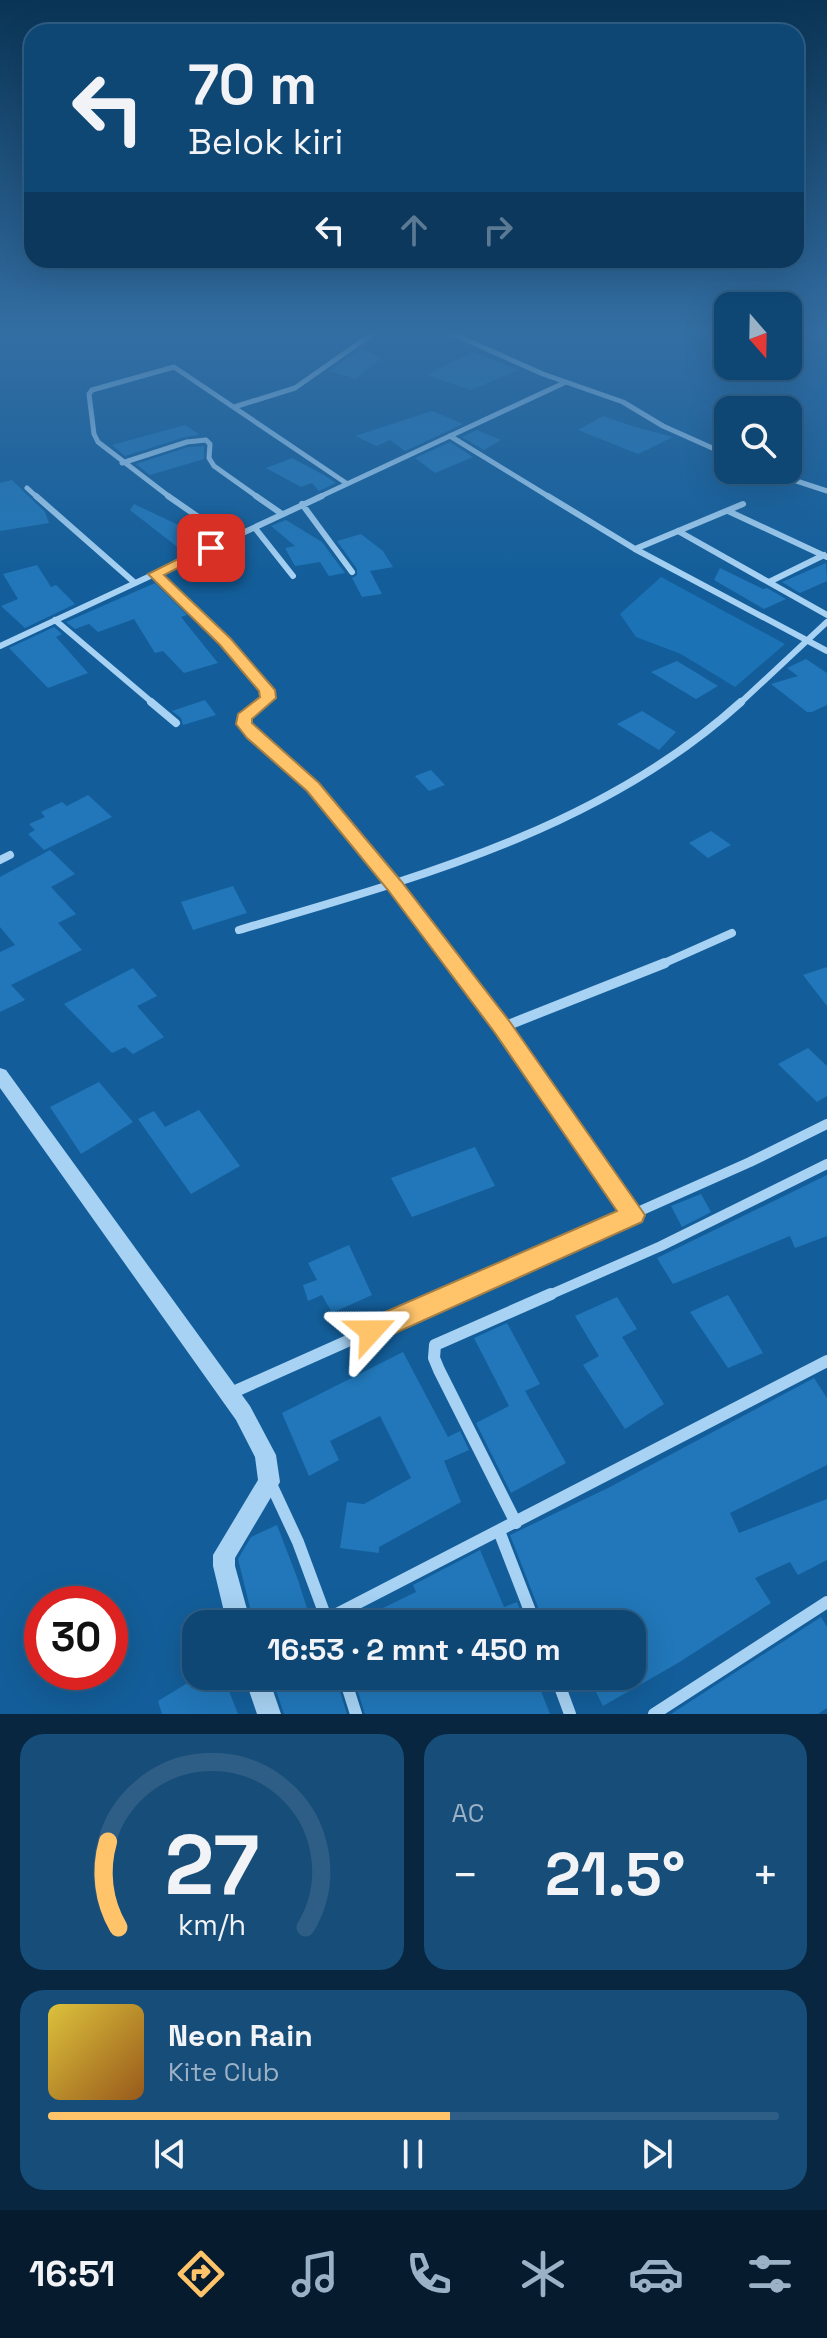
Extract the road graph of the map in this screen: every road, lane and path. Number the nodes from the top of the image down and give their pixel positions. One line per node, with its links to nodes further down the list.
1 (92, 414): 7 (street)
2 (244, 414): 8 (street)
3 (497, 414): 5 (street)
4 (643, 414): 6 (street)
5 (450, 436): 8 (street); 19 (street)
6 (714, 449)
7 (122, 463): 15 (street); 18 (street)
8 (346, 483): 12 (street)
9 (802, 483): 11 (street)
10 (27, 488): 25 (street)
11 (827, 491)
12 (302, 504): 15 (street); 21 (street)
13 (743, 504): 14 (street)
14 (728, 511): 17 (street); 20 (street)
15 (282, 514): 16 (street)
16 (255, 528): 18 (street); 23 (street)
17 (678, 531): 19 (street); 24 (street)
18 (230, 539): 22 (street)
19 (635, 549): 29 (street)
20 (826, 556): 24 (street)
21 (352, 572)
22 (155, 574): 25 (street); 35 (street)
23 (293, 576)
24 (769, 582): 26 (street)
25 (135, 583): 27 (street)
26 (827, 615)
27 (55, 620): 30 (street); 32 (street)
28 (827, 622): 29 (street)
29 (805, 640): 31 (street); 35 (street)
30 (0, 646)
31 (827, 651)
32 (176, 723)
33 (10, 855): 34 (street)
34 (0, 860)
35 (394, 886): 36 (street); 38 (street)
36 (239, 930)
37 (732, 933): 38 (street)
38 (503, 1027): 42 (street)
39 (0, 1075): 44 (street)
40 (827, 1124): 42 (street)
41 (827, 1164): 46 (street)
42 (633, 1215): 44 (street)
43 (827, 1361): 46 (street)
44 (230, 1394): 45 (street)
45 (269, 1482): 49 (street); 50 (street)
46 (516, 1523): 47 (street)
47 (499, 1531): 51 (street); 52 (street)
48 (827, 1602): 59 (street)
49 (235, 1610)
50 (324, 1610)
51 (349, 1610)
52 (530, 1610)
53 (261, 1690): 56 (street)
54 (348, 1690): 57 (street)
55 (561, 1690): 58 (street)
56 (269, 1714)
57 (356, 1714)
58 (570, 1714)
59 (654, 1714)

